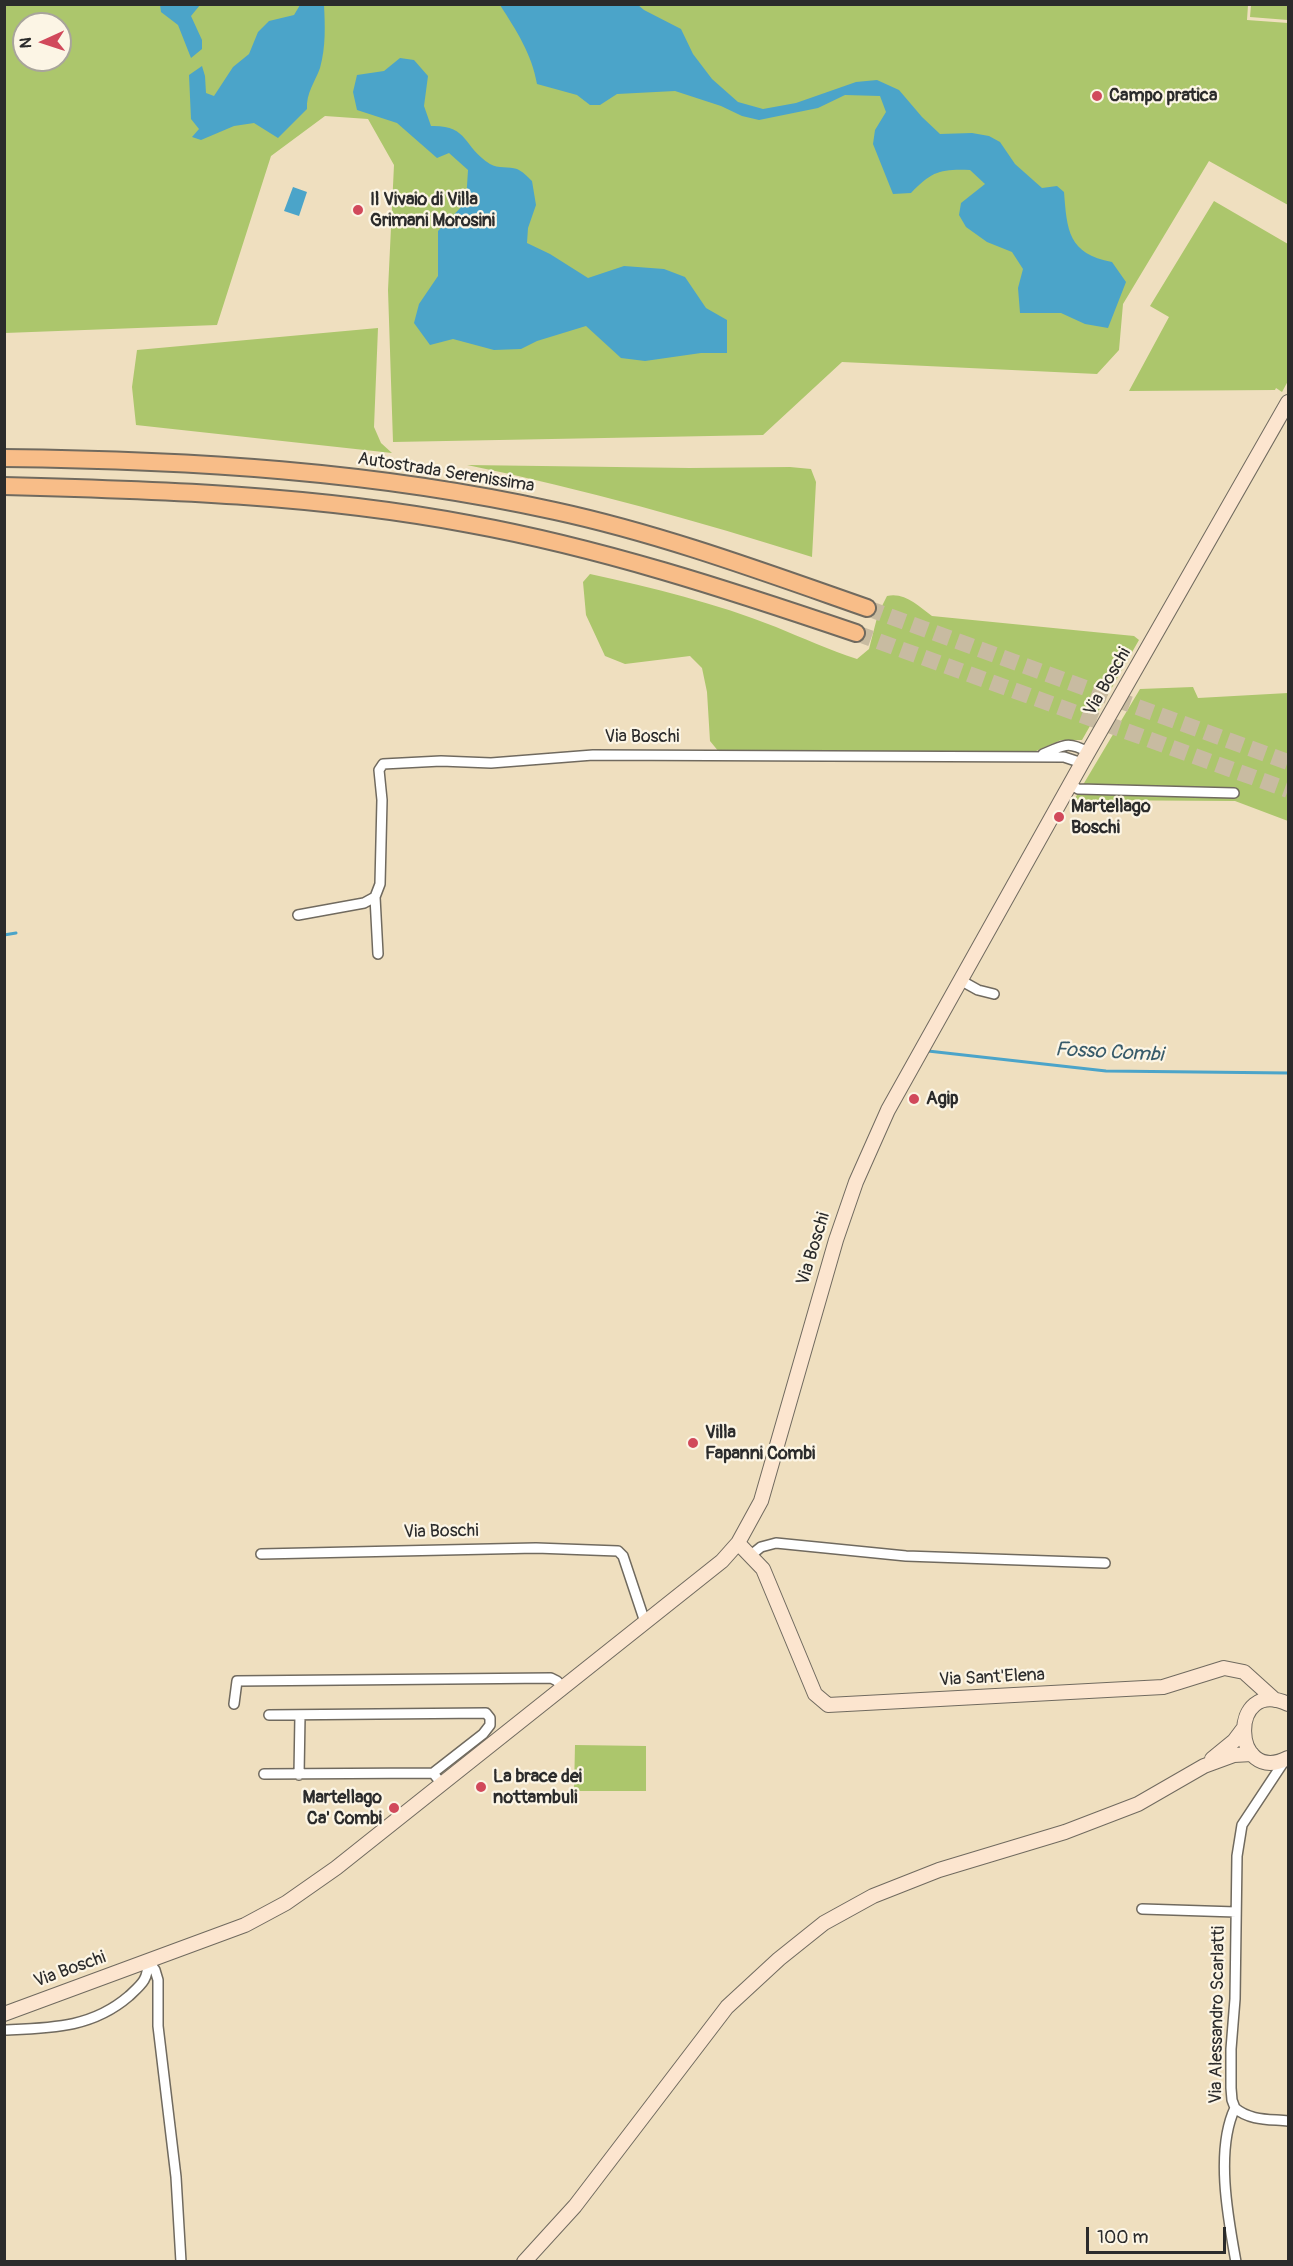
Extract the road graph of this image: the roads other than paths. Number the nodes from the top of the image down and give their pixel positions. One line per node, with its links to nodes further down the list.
1 (1288, 402): 8 (main road, Via Boschi)
2 (4, 456): 6 (highway, Autostrada Serenissima)
3 (4, 486): 4 (highway)
4 (28, 487): 5 (highway); 7 (highway)
5 (4, 493)
6 (867, 608)
7 (856, 633)
8 (1085, 757): 9 (main road, Via Boschi); 11 (street, Via Boschi)
9 (1070, 784): 10 (street); 14 (main road, Via Boschi)
10 (1234, 793)
11 (375, 897): 12 (street); 13 (street, Via Boschi)
12 (298, 915)
13 (378, 954)
14 (960, 980): 15 (street); 16 (main road, Via Boschi)
15 (994, 994)
16 (738, 1543): 18 (main road); 20 (main road, Via Boschi)
17 (261, 1554): 20 (street, Via Boschi)
18 (751, 1555): 19 (street); 21 (main road, Via Sant'Elena)
19 (1105, 1563)
20 (646, 1621): 22 (main road, Via Boschi)
21 (1251, 1678): 23 (main road); 25 (main road)
22 (562, 1687): 24 (street); 34 (main road, Via Boschi)
23 (1284, 1703): 25 (main road)
24 (234, 1704)
25 (1253, 1707): 28 (main road)
26 (269, 1715): 27 (street, Via Boschi)
27 (300, 1715): 33 (street); 34 (street, Via Boschi)
28 (1243, 1729): 29 (main road); 31 (main road)
29 (1256, 1757): 30 (main road); 31 (main road); 35 (street)
30 (1287, 1759): 35 (street, Via Alessandro Scarlatti)
31 (1204, 1766): 44 (main road)
32 (264, 1774): 33 (street)
33 (299, 1775): 34 (street)
34 (437, 1778): 38 (main road, Via Boschi)
35 (1265, 1790): 37 (street, Via Alessandro Scarlatti)
36 (1142, 1909): 37 (street, Via Alessandro Scarlatti)
37 (1236, 1912): 41 (street, Via Alessandro Scarlatti)
38 (148, 1961): 39 (main road, Via Boschi); 40 (street); 43 (street)
39 (4, 2014)
40 (4, 2030)
41 (1235, 2108): 42 (street); 45 (street, Via Alessandro Scarlatti)
42 (1288, 2121)
43 (181, 2262)
44 (524, 2262)
45 (1236, 2262)

